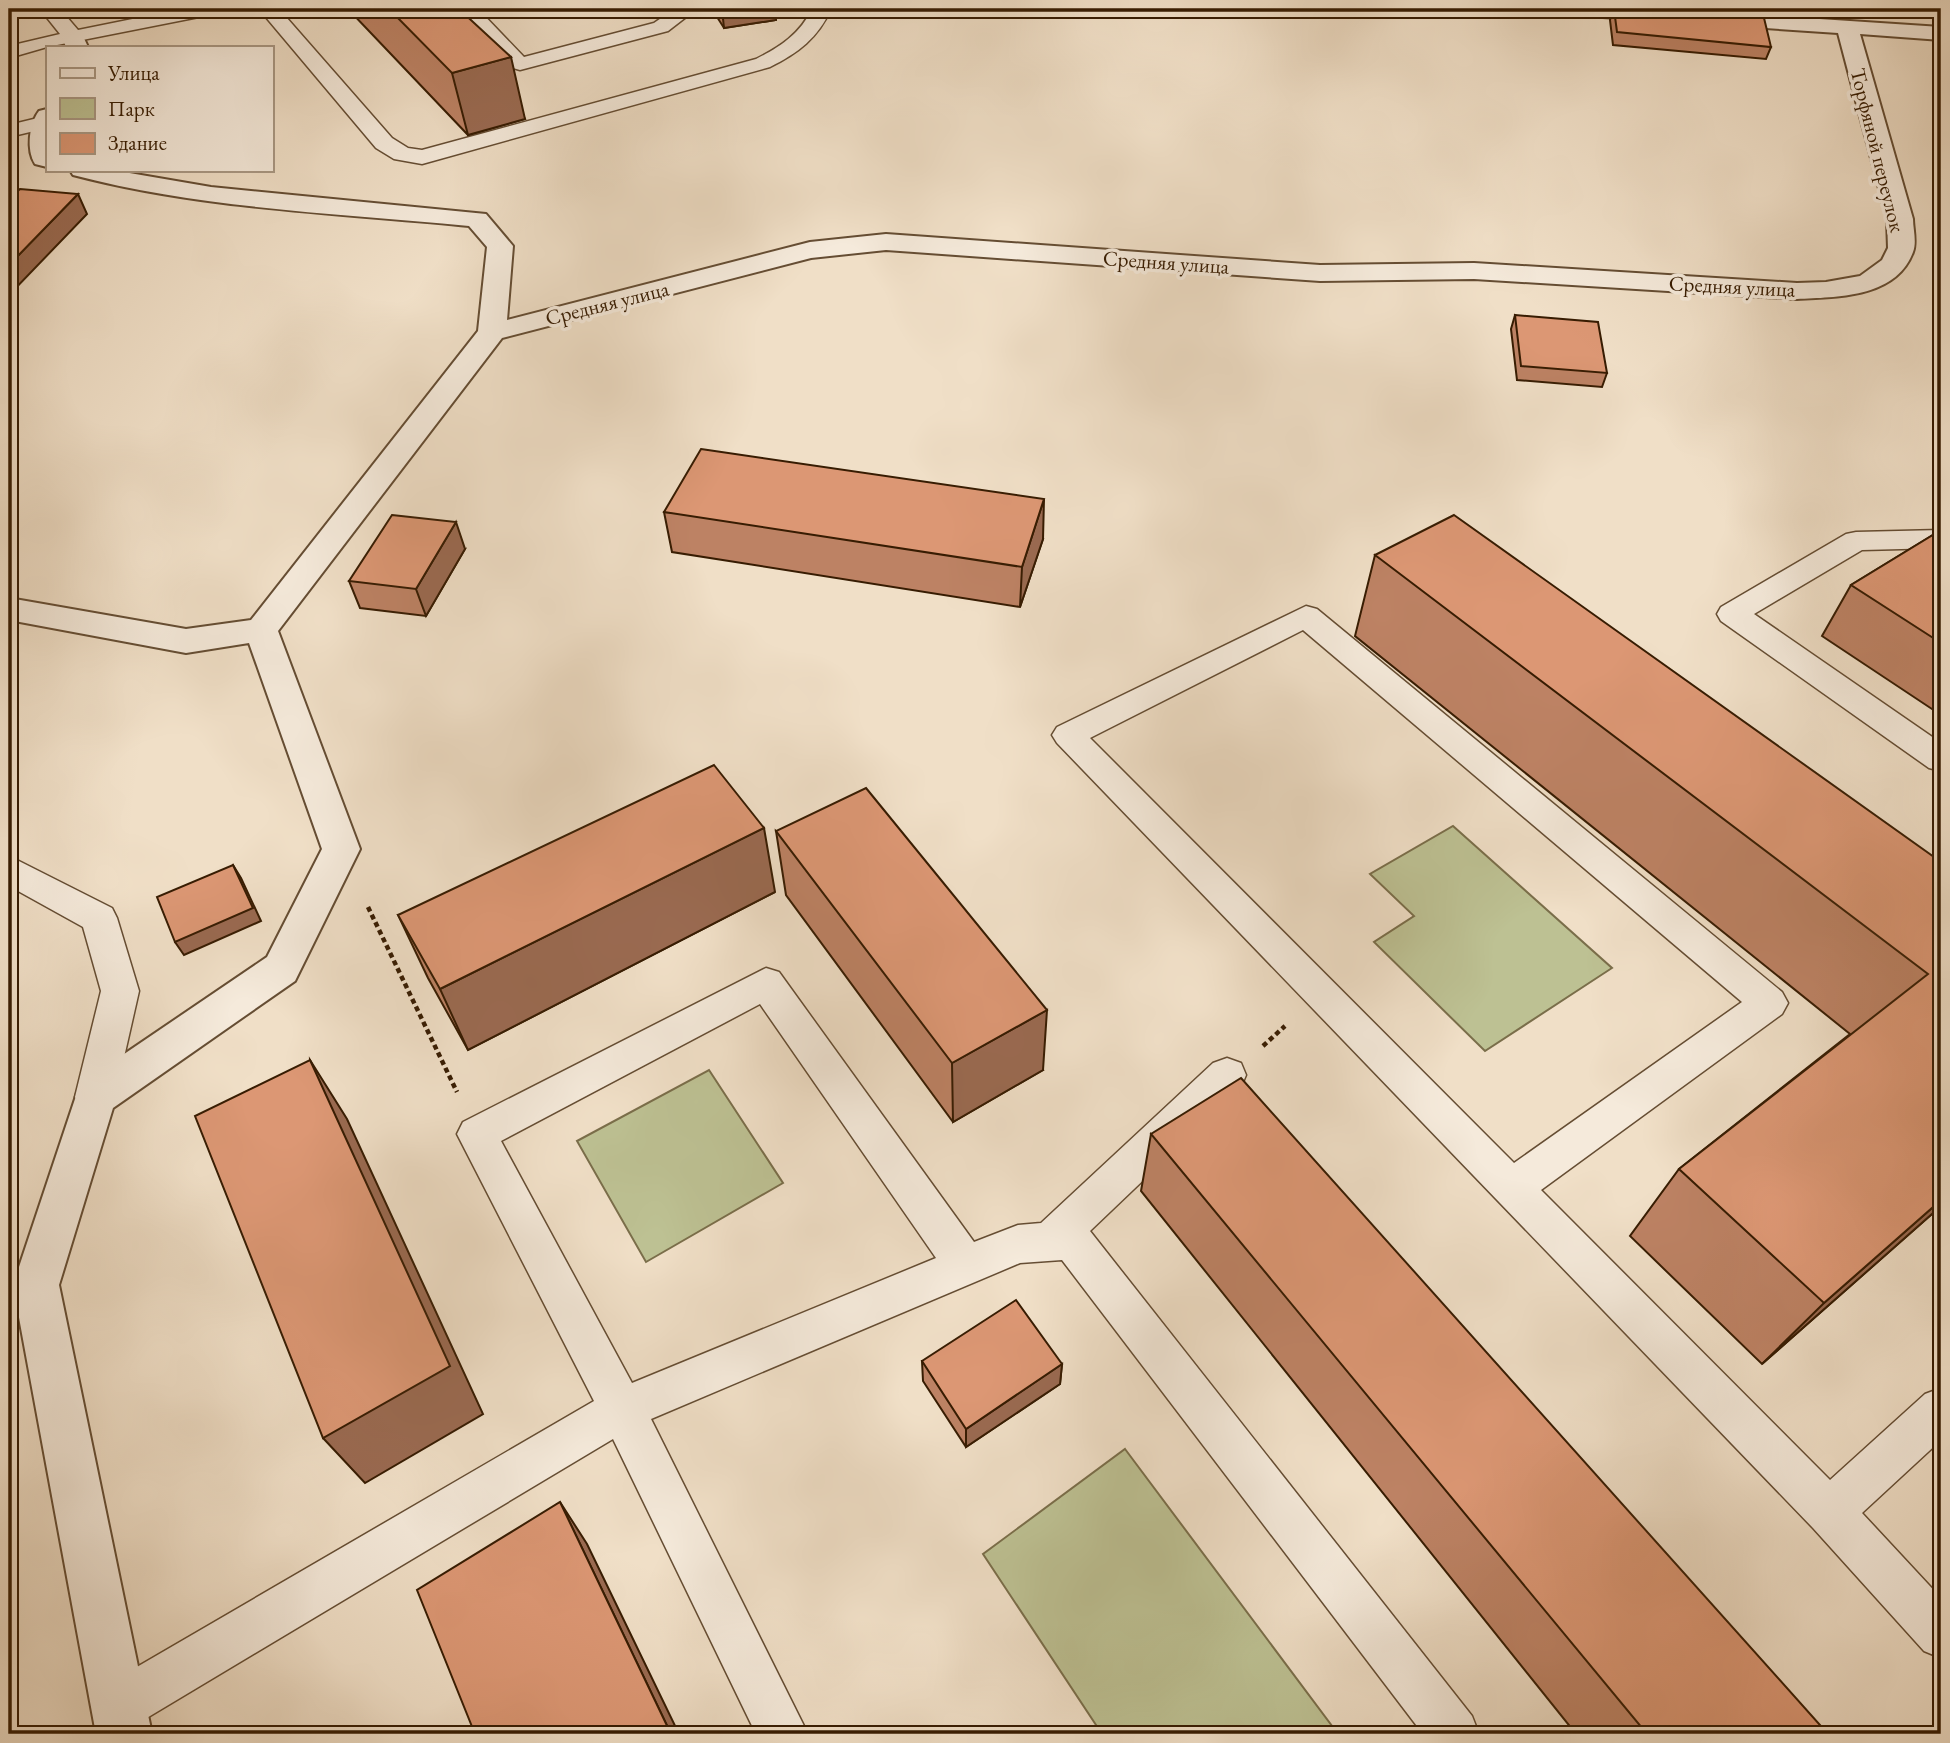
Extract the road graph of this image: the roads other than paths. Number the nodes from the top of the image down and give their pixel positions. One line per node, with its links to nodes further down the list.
1 (50, 9): 11 (lane)
2 (209, 9): 11 (lane)
3 (269, 9): 6 (lane)
4 (467, 9): 5 (lane)
5 (680, 9)
6 (821, 9)
7 (1573, 9): 8 (street)
8 (1781, 15): 9 (street)
9 (1847, 26): 10 (street); 19 (street, Торфяной переулок)
10 (1941, 33)
11 (75, 42): 13 (lane)
12 (46, 46): 14 (lane)
13 (49, 46)
14 (9, 52)
15 (44, 120): 16 (lane); 17 (street)
16 (9, 131)
17 (46, 160)
18 (90, 172): 20 (street)
19 (1850, 288): 20 (street, Средняя улица)
20 (492, 332): 23 (street)
21 (1941, 539): 24 (lane)
22 (9, 609): 23 (street)
23 (261, 630): 27 (street)
24 (1941, 759)
25 (9, 870): 27 (lane)
26 (1227, 1075): 29 (lane)
27 (95, 1097): 35 (street)
28 (1512, 1187): 28 (lane); 33 (lane)
29 (1050, 1242): 30 (lane); 37 (lane)
30 (966, 1265): 31 (lane); 31 (lane)
31 (622, 1409): 35 (lane); 36 (lane)
32 (1941, 1410): 33 (lane)
33 (1829, 1512): 34 (lane)
34 (1941, 1634)
35 (121, 1721)
36 (783, 1734)
37 (1454, 1734)

